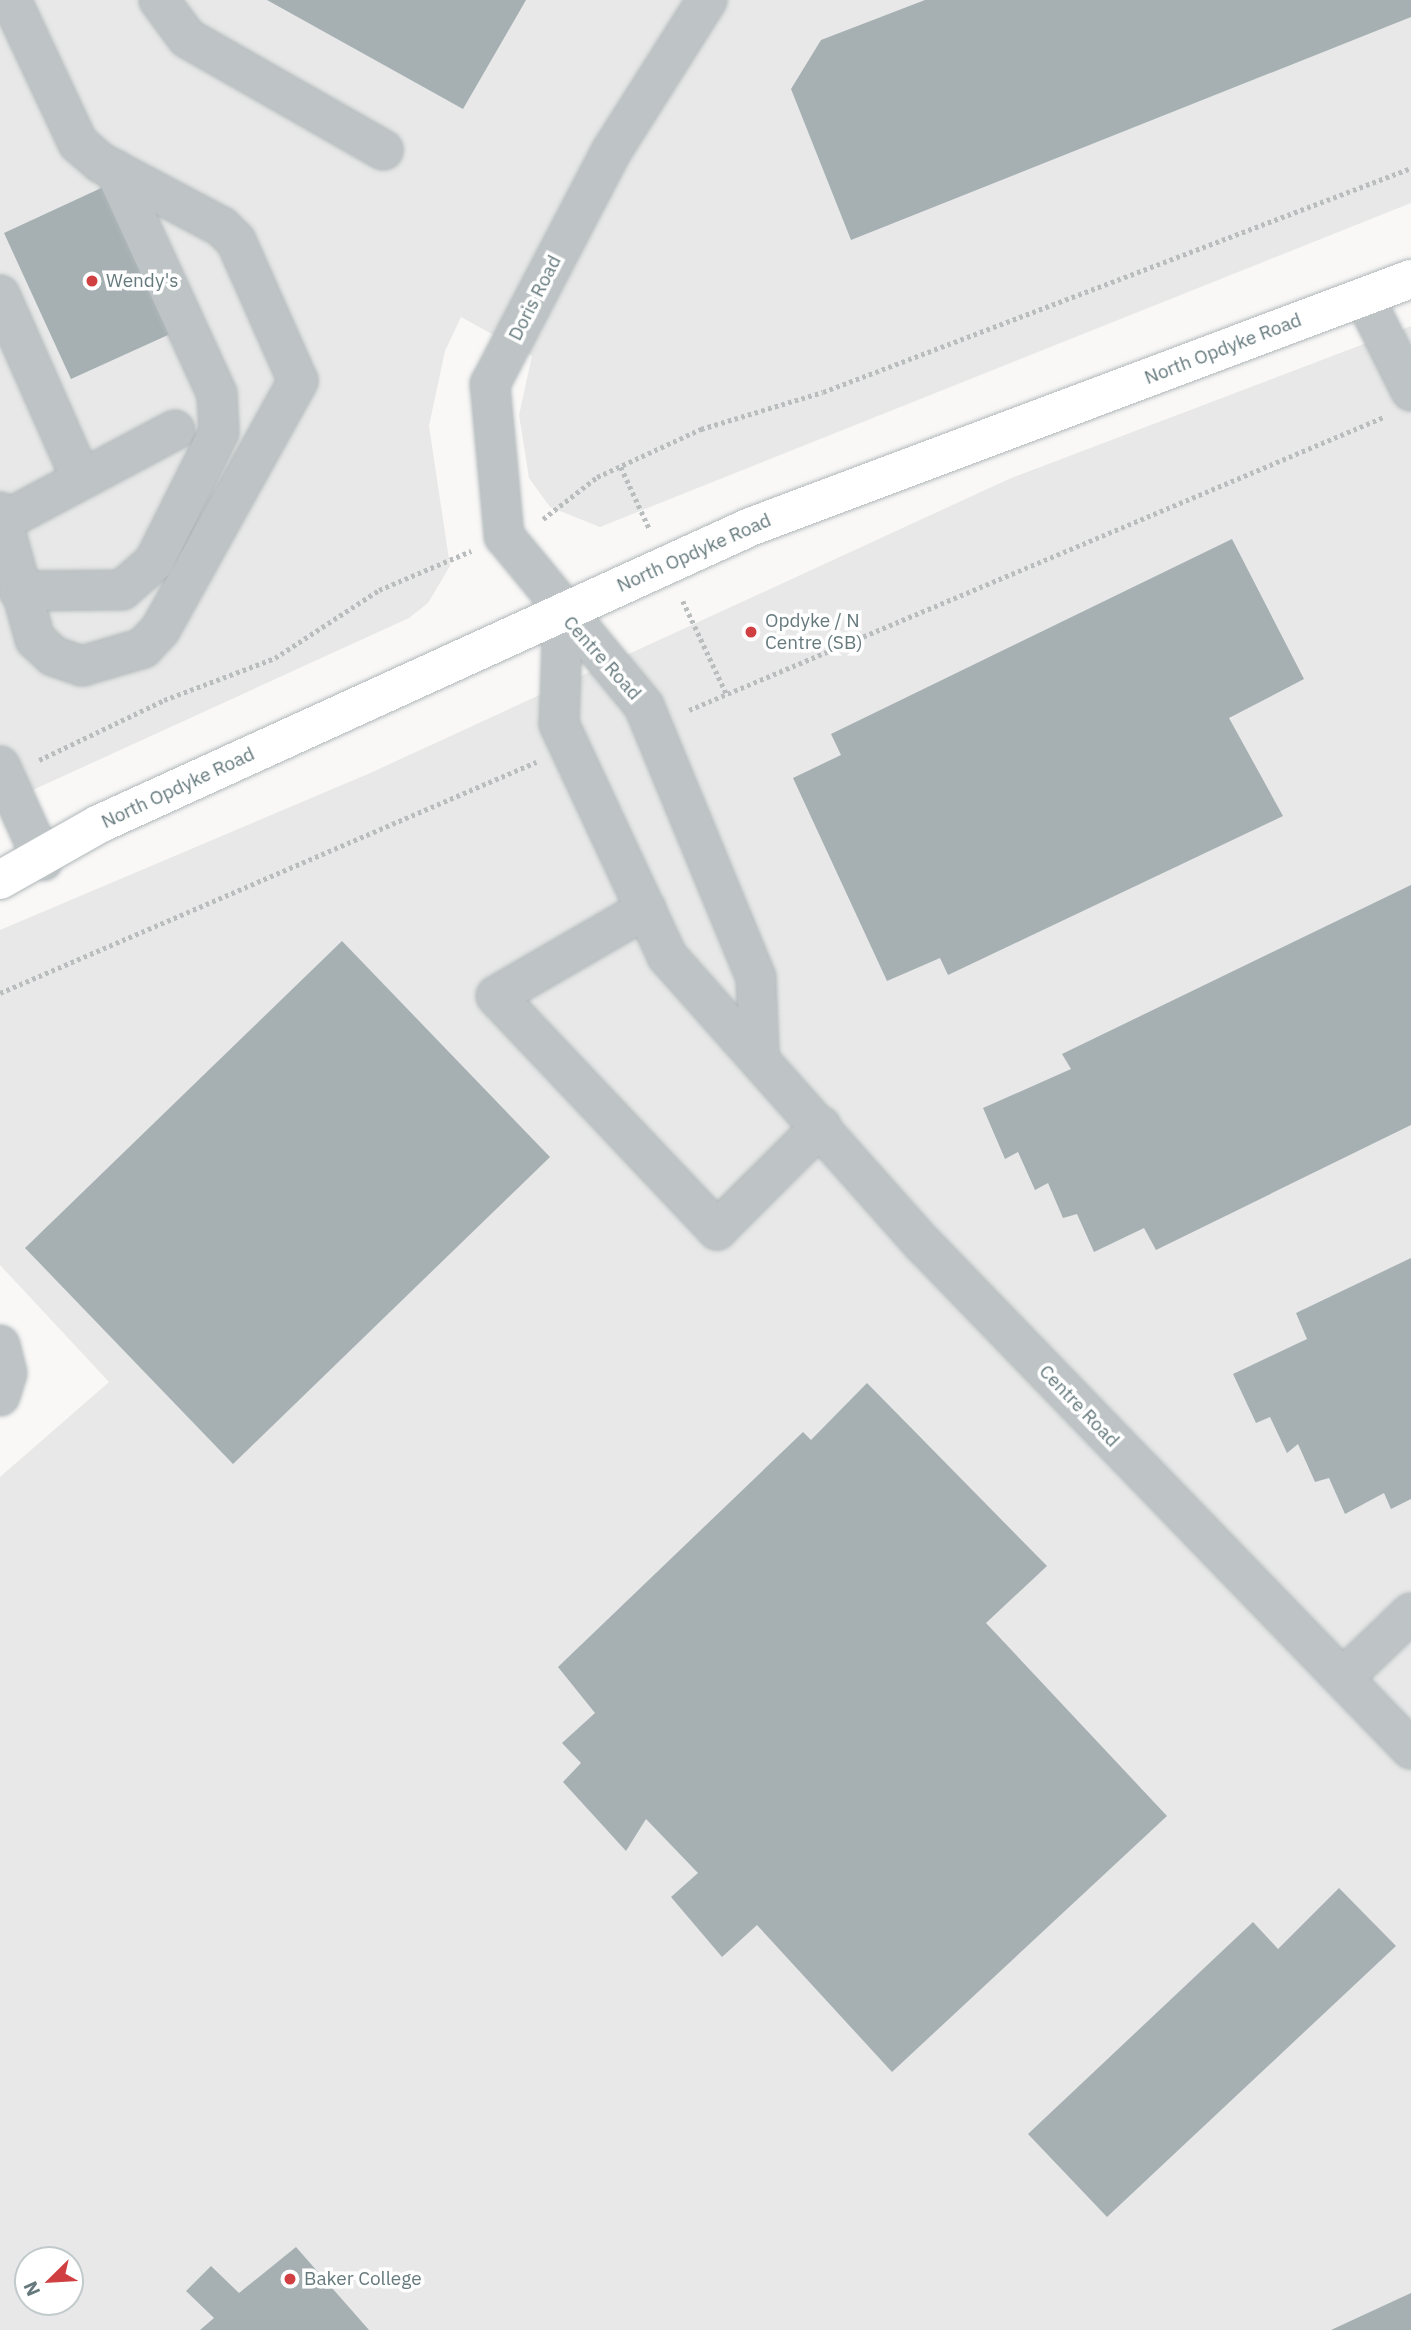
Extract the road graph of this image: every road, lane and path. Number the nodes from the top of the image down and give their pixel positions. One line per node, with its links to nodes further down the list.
1 (11, 0): 6 (street)
2 (159, 0): 4 (street)
3 (707, 0): 17 (street, Doris Road)
4 (383, 150)
5 (1411, 168): 13 (path)
6 (114, 169): 16 (street); 16 (street)
7 (1411, 279): 9 (main road, North Opdyke Road)
8 (0, 295): 12 (street)
9 (1364, 297): 10 (street); 17 (main road, North Opdyke Road)
10 (1405, 401): 18 (path)
11 (175, 430): 12 (street)
12 (80, 476): 14 (street)
13 (554, 514)
14 (1, 519): 16 (street)
15 (454, 559): 20 (path)
16 (19, 591)
17 (563, 611): 18 (street, Centre Road); 19 (street, Centre Road); 21 (main road, North Opdyke Road)
18 (652, 726): 25 (street, Centre Road)
19 (570, 747): 23 (street, Centre Road); 24 (path)
20 (14, 766): 21 (street)
21 (43, 861): 22 (main road, North Opdyke Road)
22 (0, 880)
23 (646, 909): 25 (street, Centre Road); 26 (street)
24 (0, 993)
25 (759, 1052): 26 (street, Centre Road)
26 (821, 1126): 30 (street, Centre Road)
27 (0, 1345): 28 (street)
28 (0, 1396)
29 (1411, 1613): 30 (street)
30 (1343, 1678): 31 (street, Centre Road)
31 (1411, 1749)

